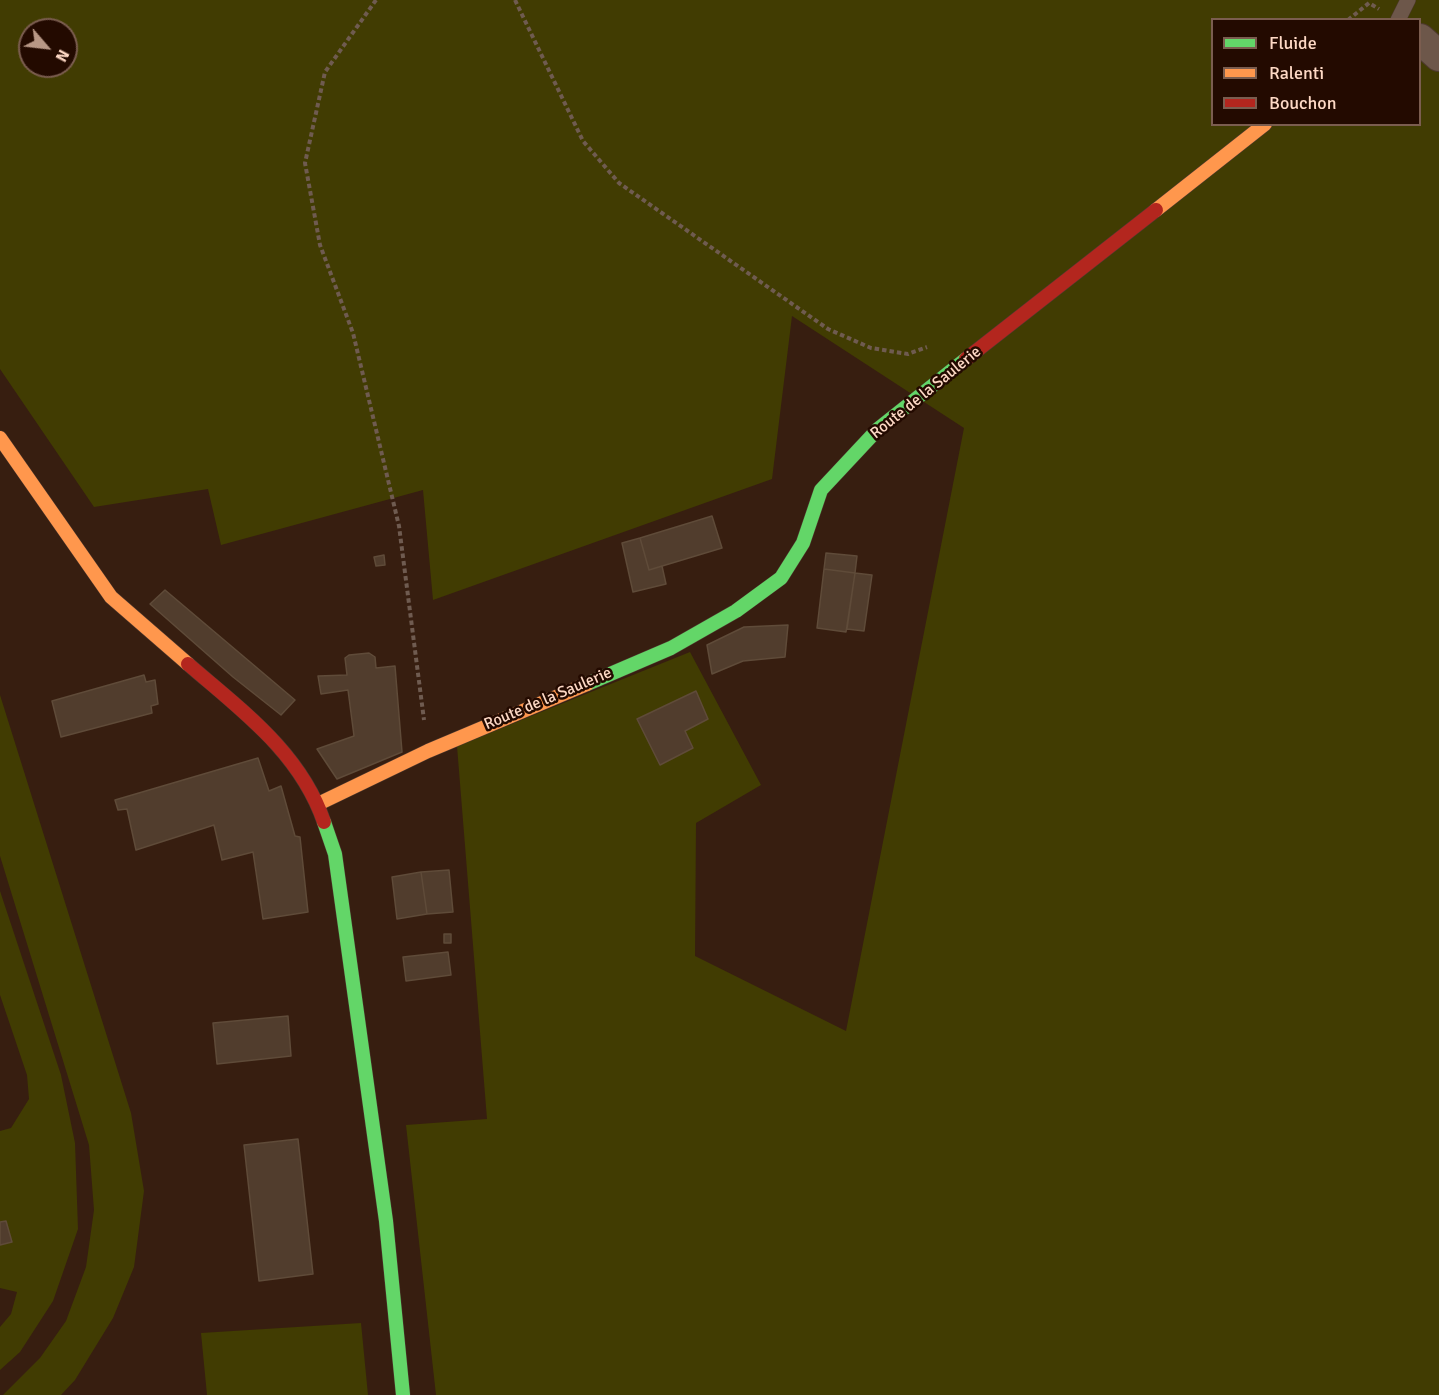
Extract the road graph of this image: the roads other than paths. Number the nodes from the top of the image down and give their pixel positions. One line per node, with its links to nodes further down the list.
1 (1408, 0): 2 (lane)
2 (1392, 17)
3 (1421, 41): 4 (street)
4 (1439, 56)
5 (1262, 126): 7 (street, Route de la Saulerie)
6 (0, 438): 7 (street)
7 (318, 804): 8 (street)
8 (402, 1395)

